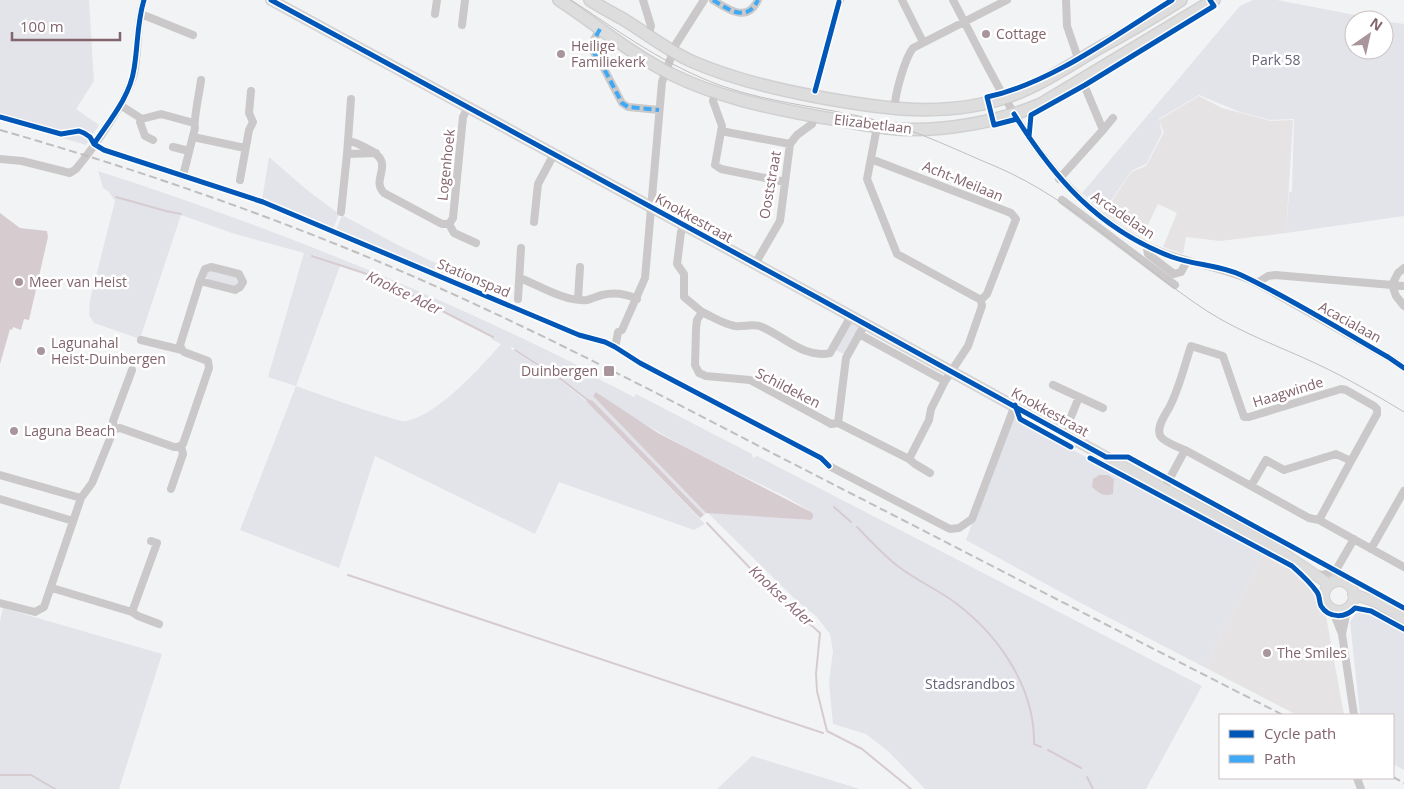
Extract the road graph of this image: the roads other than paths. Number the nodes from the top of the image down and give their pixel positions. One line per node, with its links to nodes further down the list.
1 (144, 0): 18 (street)
2 (271, 0): 36 (street, Knokkestraat)
3 (437, 0): 19 (street)
4 (465, 0): 21 (street)
5 (559, 0): 22 (main road, Elizabetlaan)
6 (590, 0): 24 (main road, Elizabetlaan)
7 (643, 0): 24 (street)
8 (704, 0): 26 (street)
9 (714, 0): 10 (street)
10 (758, 0)
11 (902, 0): 25 (street)
12 (953, 0): 20 (street, Arcadelaan)
13 (1007, 0): 17 (street)
14 (1066, 0): 27 (street)
15 (1181, 0): 27 (main road, Elizabetlaan)
16 (1212, 0): 30 (main road, Elizabetlaan)
17 (995, 3): 20 (street)
18 (141, 14): 23 (street); 35 (street)
19 (435, 14)
20 (964, 21): 25 (street); 33 (street, Arcadelaan)
21 (462, 25)
22 (600, 29): 28 (main road, Elizabetlaan); 38 (street)
23 (193, 35)
24 (648, 36): 26 (main road, Elizabetlaan)
25 (923, 42): 37 (street)
26 (673, 51): 28 (street); 37 (main road, Elizabetlaan)
27 (1079, 61): 33 (main road, Elizabetlaan)
28 (666, 72): 32 (main road, Elizabetlaan); 38 (street)
29 (202, 80): 43 (street)
30 (1082, 80): 39 (main road, Elizabetlaan); 45 (street)
31 (251, 91): 52 (street)
32 (715, 92): 40 (main road, Elizabetlaan); 46 (street)
33 (1004, 98): 37 (main road, Elizabetlaan); 39 (street, Arcadelaan)
34 (352, 99): 49 (street)
35 (120, 105): 42 (street); 57 (street)
36 (468, 107): 56 (street, Knokkestraat); 69 (street, Logenhoek)
37 (895, 109)
38 (659, 110): 65 (street)
39 (1014, 114): 44 (main road, Elizabetlaan); 60 (street, Arcadelaan)
40 (815, 116): 44 (main road, Elizabetlaan); 50 (street, Ooststraat)
41 (1113, 118): 45 (street)
42 (142, 119): 43 (street); 48 (street)
43 (194, 123): 47 (street)
44 (877, 127): 58 (street)
45 (1103, 130): 60 (street)
46 (721, 131): 50 (street); 62 (street)
47 (193, 137): 52 (street); 53 (street)
48 (153, 140)
49 (348, 141): 54 (street); 55 (street)
50 (790, 144): 62 (street, Ooststraat)
51 (174, 147): 53 (street)
52 (245, 148): 61 (street)
53 (189, 150): 59 (street)
54 (376, 153): 55 (street); 69 (street, Logenhoek)
55 (347, 154): 67 (street)
56 (554, 154): 65 (street, Knokkestraat); 68 (street)
57 (0, 159)
58 (871, 159): 87 (street); 87 (street, Acht-Meilaan)
59 (183, 176)
60 (1059, 179): 64 (street, Arcadelaan)
61 (240, 180)
62 (785, 182): 75 (street, Ooststraat)
63 (1062, 200): 66 (street, Arcadelaan)
64 (1083, 202): 66 (street, Arcadelaan); 72 (street, Arcadelaan)
65 (652, 208): 70 (street, Knokkestraat); 84 (street)
66 (1077, 211): 81 (street, Arcadelaan)
67 (341, 212)
68 (534, 222)
69 (448, 224): 71 (street, Logenhoek)
70 (684, 226): 75 (street, Knokkestraat); 89 (street)
71 (476, 243)
72 (1148, 246): 74 (street, Arcadelaan); 74 (street, Arcadelaan)
73 (521, 248): 78 (street)
74 (1187, 261): 80 (street, Arcadelaan)
75 (755, 264): 90 (street, Knokkestraat)
76 (580, 267): 86 (street)
77 (1404, 268): 82 (street)
78 (520, 278): 85 (street); 86 (street)
79 (200, 281): 79 (street); 95 (street)
80 (1257, 283): 82 (street); 98 (street, Acacialaan)
81 (1174, 285)
82 (1392, 285): 83 (street); 88 (street)
83 (1404, 286)
84 (638, 298): 86 (street); 94 (street)
85 (518, 299)
86 (578, 299)
87 (981, 300): 100 (street, Acht-Meilaan)
88 (1404, 306)
89 (702, 312): 96 (street); 106 (street, Schildeken)
90 (851, 316): 91 (street, Knokkestraat); 96 (street)
91 (865, 324): 92 (street, Schildeken); 100 (street, Knokkestraat)
92 (859, 334): 97 (street, Schildeken); 101 (street)
93 (140, 340): 95 (street)
94 (616, 343)
95 (182, 350): 109 (street)
96 (830, 354): 97 (street)
97 (846, 358): 106 (street, Schildeken)
98 (1404, 368)
99 (132, 370): 107 (street)
100 (951, 370): 101 (street); 104 (street, Knokkestraat)
101 (945, 381): 111 (street)
102 (1053, 386): 103 (street)
103 (1079, 397): 105 (street); 108 (street)
104 (1015, 406): 108 (street, Knokkestraat); 113 (street, Knokkestraat)
105 (1104, 408)
106 (838, 423): 111 (street, Schildeken)
107 (114, 429): 109 (street); 120 (street)
108 (1064, 434): 118 (street, Knokkestraat)
109 (181, 446): 117 (street)
110 (1185, 450): 112 (street, Haagwinde); 116 (street, Haagwinde); 118 (street)
111 (909, 459): 114 (street, Schildeken)
112 (1351, 461): 116 (street); 122 (street, Haagwinde)
113 (829, 466)
114 (930, 473)
115 (0, 475): 120 (street)
116 (1251, 486): 122 (street, Haagwinde)
117 (171, 489)
118 (1164, 489): 128 (street, Knokkestraat)
119 (1404, 491): 126 (street)
120 (81, 498): 123 (street)
121 (0, 500): 123 (street)
122 (1319, 520): 124 (street, Haagwinde)
123 (73, 521): 131 (street)
124 (1354, 539): 126 (street, Haagwinde); 129 (street)
125 (151, 541): 136 (street)
126 (1372, 549): 127 (street, Haagwinde)
127 (1404, 567)
128 (1308, 570): 129 (street); 132 (street, Knokkestraat)
129 (1336, 570): 130 (street)
130 (1342, 582): 132 (street); 133 (street)
131 (52, 588): 134 (street); 136 (street)
132 (1327, 588): 135 (street)
133 (1351, 601): 135 (street); 137 (street); 139 (street)
134 (0, 603)
135 (1332, 609): 139 (street)
136 (132, 612): 138 (street)
137 (1404, 618)
138 (159, 624)
139 (1342, 634): 140 (street)
140 (1354, 714)

